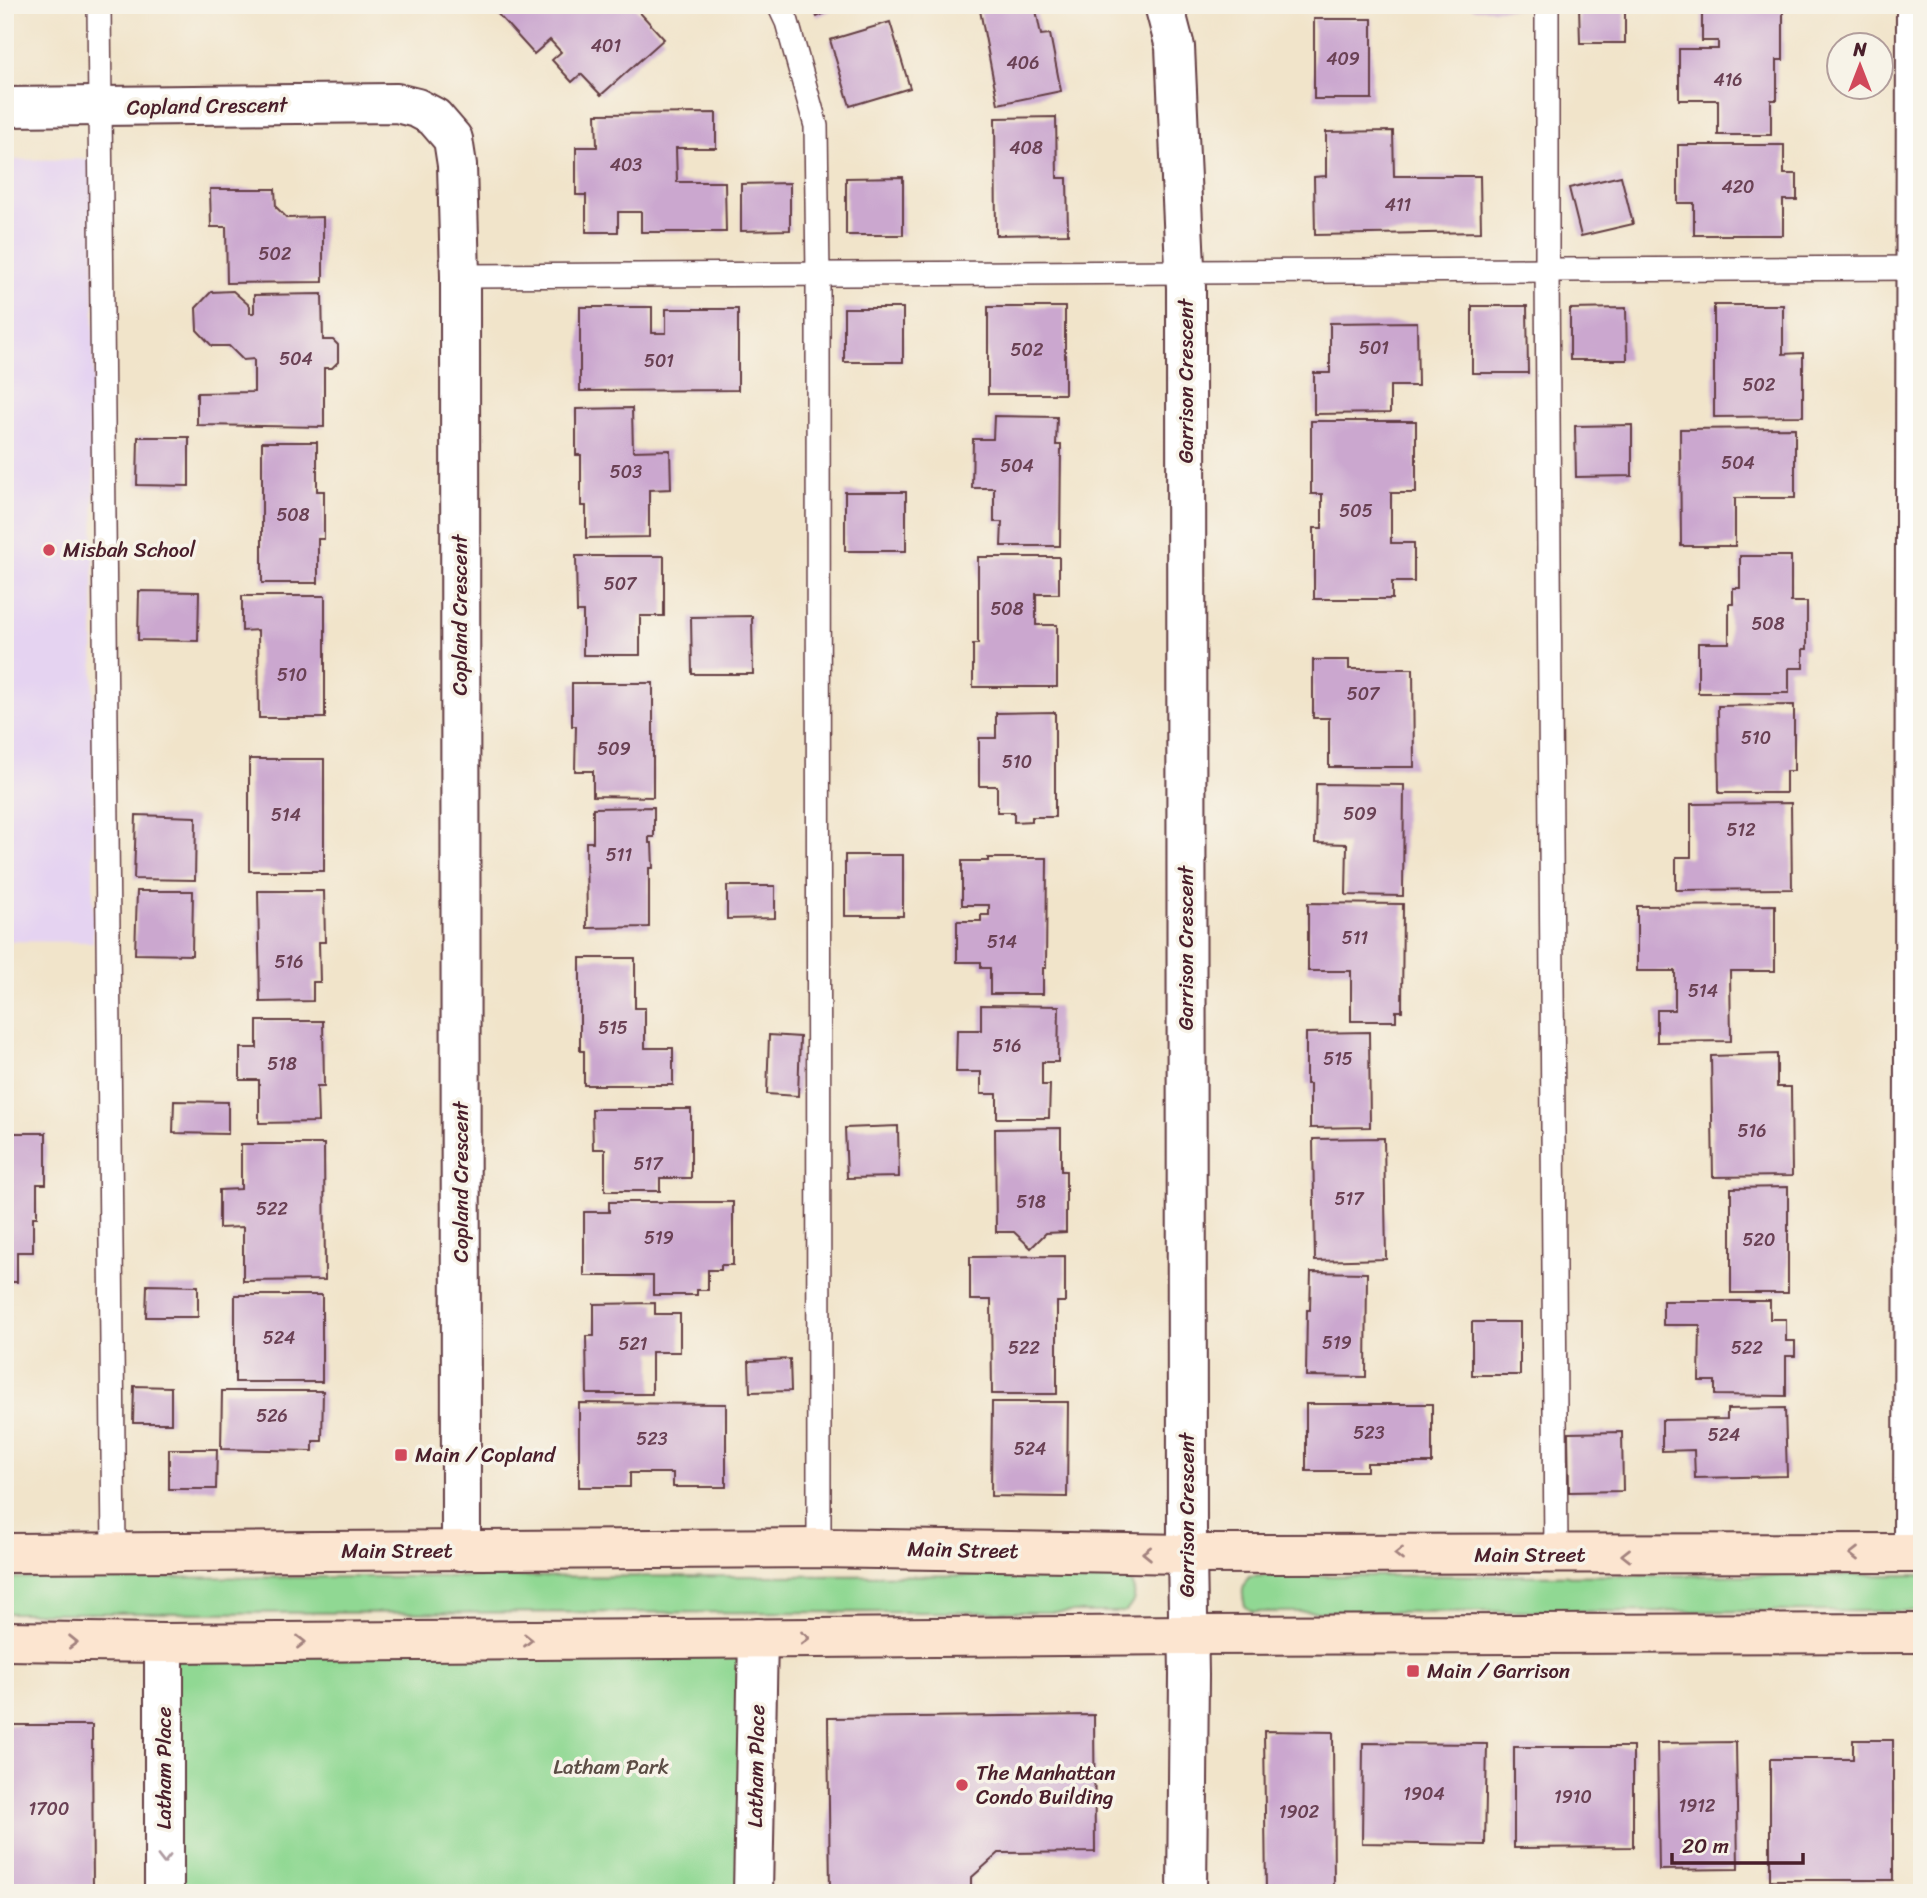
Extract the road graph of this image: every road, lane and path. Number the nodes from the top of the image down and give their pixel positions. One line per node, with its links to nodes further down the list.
1 (99, 5): 7 (lane)
2 (779, 5): 11 (lane)
3 (1164, 5): 10 (street, Garrison Crescent)
4 (1547, 5): 9 (lane)
5 (1916, 5): 8 (street)
6 (5, 107): 7 (street, Copland Crescent)
7 (100, 107): 12 (street, Copland Crescent); 15 (lane)
8 (1919, 268): 9 (lane); 17 (street)
9 (1547, 270): 10 (lane); 19 (lane)
10 (1185, 272): 11 (lane); 18 (street, Garrison Crescent)
11 (818, 275): 12 (lane); 13 (lane)
12 (460, 276): 14 (street, Copland Crescent)
13 (819, 1548): 14 (street, Main Street); 18 (street, Main Street, one-way to 13)
14 (461, 1551): 15 (street, Main Street)
15 (114, 1552): 16 (street, Main Street)
16 (5, 1553)
17 (1917, 1553): 19 (street, Main Street, one-way to 19)
18 (1187, 1554): 19 (street, Main Street, one-way to 18); 21 (street, Garrison Crescent)
19 (1556, 1555)
20 (1922, 1633): 21 (street)
21 (1188, 1635): 22 (street, one-way to 21); 27 (street, Garrison Crescent)
22 (758, 1638): 24 (street, one-way to 22); 26 (street, Latham Place)
23 (5, 1641): 24 (street, one-way to 24)
24 (164, 1643): 25 (street, Latham Place, one-way to 25)
25 (164, 1893)
26 (753, 1893)
27 (1187, 1893)

